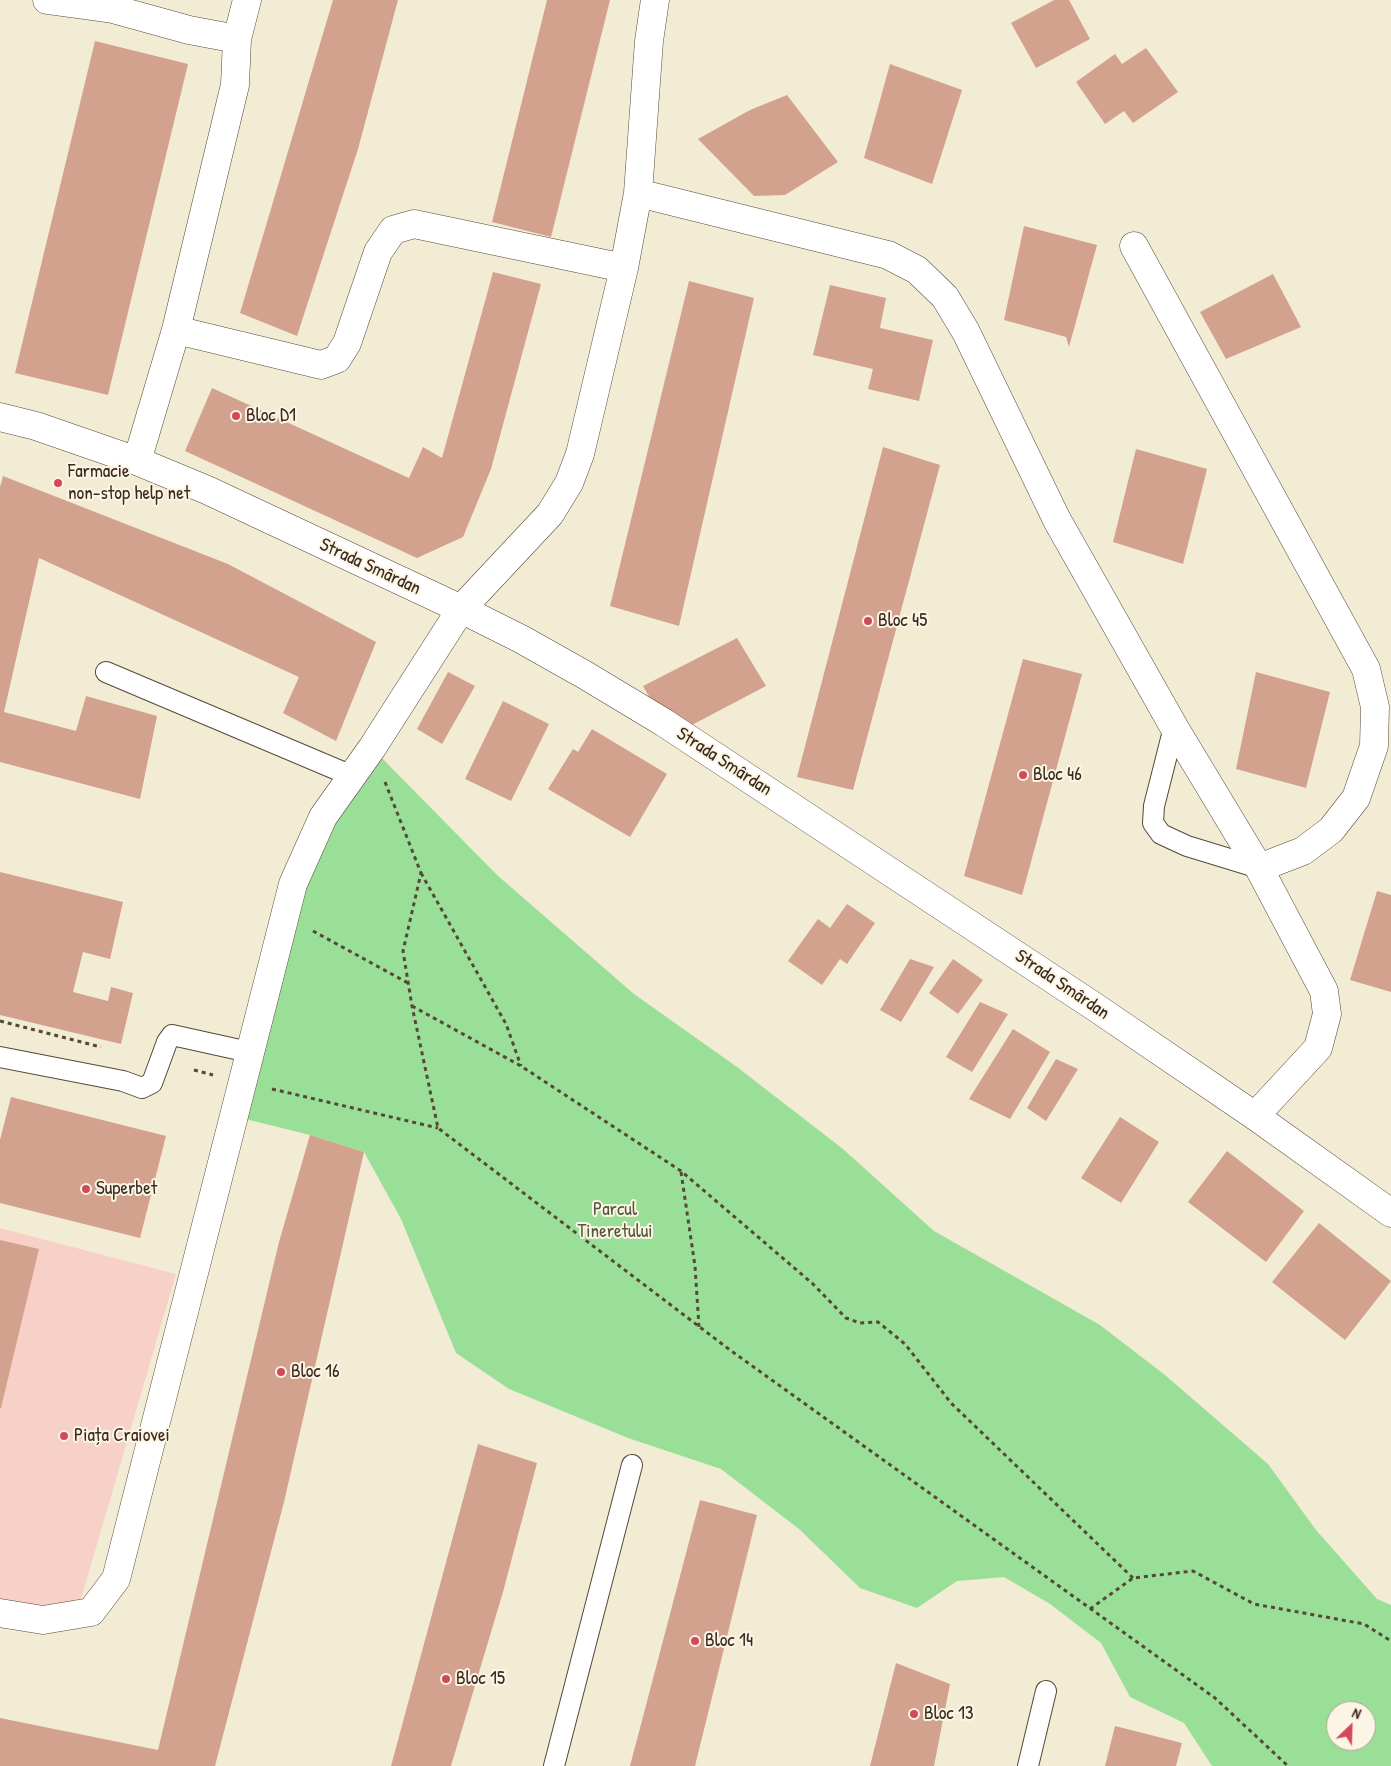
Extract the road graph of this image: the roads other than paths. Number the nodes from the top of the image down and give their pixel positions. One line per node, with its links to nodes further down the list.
1 (47, 0): 4 (street)
2 (247, 0): 4 (street)
3 (655, 0): 5 (street)
4 (237, 39): 8 (street)
5 (638, 193): 7 (street); 13 (street)
6 (1134, 246): 15 (street)
7 (624, 268): 8 (street); 11 (street)
8 (176, 330): 10 (street)
9 (0, 417): 10 (street, Strada Smârdan)
10 (137, 461): 11 (street, Strada Smârdan)
11 (461, 609): 14 (street); 18 (street, Strada Smârdan)
12 (106, 672): 14 (lane)
13 (1174, 727): 15 (street); 15 (lane)
14 (352, 776): 16 (street)
15 (1259, 868): 18 (street)
16 (249, 1052): 17 (lane); 21 (street)
17 (0, 1057)
18 (1255, 1116): 19 (street, Strada Smârdan)
19 (1391, 1213)
20 (632, 1465): 23 (lane)
21 (0, 1613)
22 (1046, 1691): 24 (lane)
23 (554, 1766)
24 (1028, 1766)

